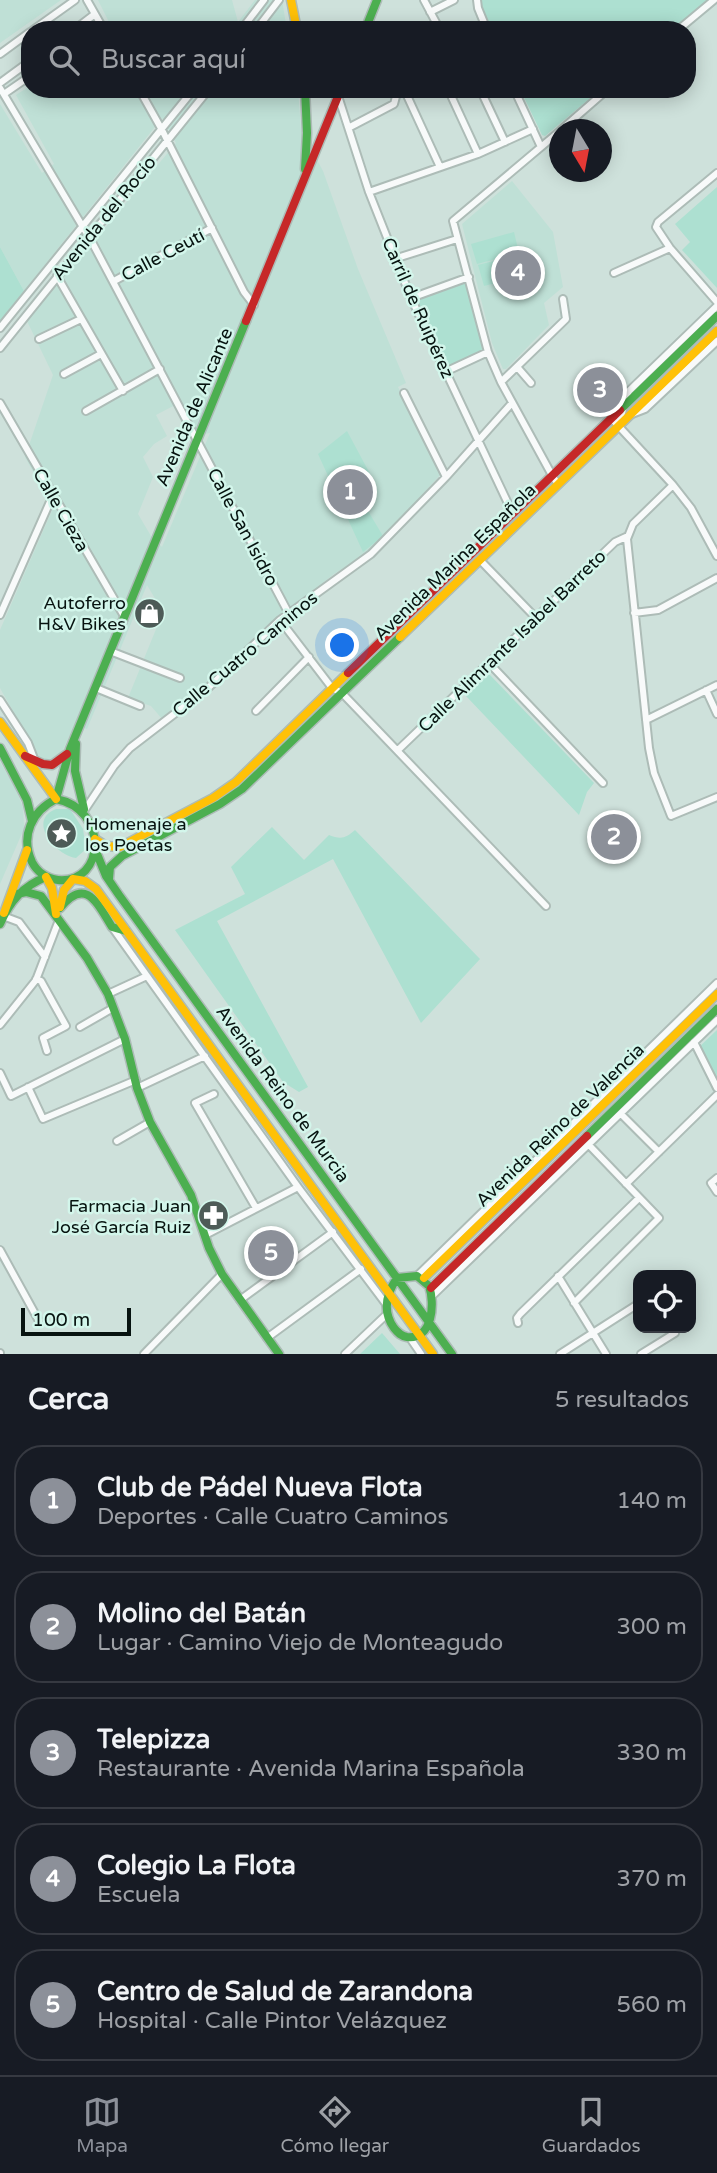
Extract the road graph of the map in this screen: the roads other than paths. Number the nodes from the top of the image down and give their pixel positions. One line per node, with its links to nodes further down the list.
1 (75, 0): 13 (street)
2 (87, 0): 12 (street)
3 (264, 0): 16 (street)
4 (279, 0): 17 (street)
5 (290, 0): 18 (main road)
6 (377, 0): 19 (main road)
7 (424, 0): 11 (street)
8 (454, 0): 11 (street)
9 (477, 0): 21 (street)
10 (710, 2): 22 (street)
11 (430, 12): 20 (street)
12 (95, 14): 14 (street); 15 (street)
13 (46, 21)
14 (86, 21)
15 (98, 21)
16 (248, 21)
17 (263, 21)
18 (295, 21)
19 (369, 21)
20 (434, 21)
21 (483, 21)
22 (688, 21)
23 (21, 39): 24 (street)
24 (0, 54)
25 (21, 68): 27 (street)
26 (21, 81): 28 (street)
27 (0, 83)
28 (2, 91): 54 (street, Calle San Isidro)
29 (144, 98): 44 (street)
30 (187, 98): 44 (street, Avenida del Rocío)
31 (202, 98): 46 (street, Avenida del Rocío)
32 (305, 98): 52 (main road)
33 (334, 98): 52 (main road, Avenida de Alicante)
34 (340, 98): 42 (street, Carril de Ruipérez)
35 (396, 98): 42 (street)
36 (408, 98): 50 (street)
37 (452, 98): 49 (street)
38 (484, 98): 47 (street)
39 (518, 98): 43 (street)
40 (597, 98): 41 (street)
41 (573, 119)
42 (350, 127): 53 (street, Carril de Ruipérez)
43 (533, 129): 47 (street); 48 (street)
44 (162, 130): 46 (street); 54 (street, Avenida del Rocío)
45 (549, 140): 48 (street)
46 (168, 141): 55 (street); 56 (street, Avenida del Rocío)
47 (505, 142): 49 (street)
48 (541, 147): 57 (street)
49 (478, 154): 50 (street)
50 (440, 167): 53 (street)
51 (717, 173): 58 (street)
52 (302, 185): 67 (main road, Avenida de Alicante)
53 (369, 192): 59 (street, Carril de Ruipérez)
54 (82, 227): 56 (street, Calle San Isidro); 70 (street, Avenida del Rocío)
55 (212, 228): 63 (street, Calle Ceutí); 67 (street)
56 (89, 237): 61 (street, Avenida del Rocío); 63 (street, Calle San Isidro)
57 (457, 239): 59 (street); 62 (street)
58 (670, 248): 60 (street); 66 (street)
59 (394, 259): 64 (street, Carril de Ruipérez)
60 (614, 273)
61 (57, 276): 69 (street); 74 (street, Avenida del Rocío)
62 (469, 277): 64 (street); 75 (street)
63 (114, 281): 79 (street, Calle San Isidro)
64 (411, 298): 80 (street, Carril de Ruipérez)
65 (563, 299): 77 (street)
66 (717, 304): 82 (street)
67 (254, 305): 92 (main road, Avenida de Alicante)
68 (717, 316): 78 (main road)
69 (81, 319): 72 (street); 76 (street)
70 (0, 327)
71 (717, 331): 90 (main road)
72 (38, 339)
73 (717, 341): 90 (street)
74 (0, 348)
75 (488, 352): 80 (street); 83 (street)
76 (101, 354): 81 (street); 85 (street)
77 (518, 368): 83 (street); 84 (street)
78 (663, 368): 82 (street); 90 (main road)
79 (160, 369): 85 (street); 92 (street, Calle San Isidro)
80 (445, 372): 93 (street, Carril de Ruipérez)
81 (64, 374)
82 (644, 376): 90 (street)
83 (502, 382): 88 (street)
84 (531, 383)
85 (122, 391): 89 (street)
86 (404, 393): 94 (street)
87 (0, 403): 97 (street, Calle Cieza)
88 (513, 403): 93 (street, Calle Cuatro Caminos); 95 (street)
89 (86, 411)
90 (626, 412): 91 (main road)
91 (615, 422): 95 (main road); 96 (street)
92 (197, 440): 104 (street, Calle San Isidro); 106 (main road, Avenida de Alicante)
93 (478, 442): 94 (street, Calle Cuatro Caminos); 98 (street, Carril de Ruipérez)
94 (446, 477): 104 (street, Calle Cuatro Caminos)
95 (556, 481): 98 (main road, Avenida Marina Española); 101 (main road, Avenida Marina Española)
96 (673, 485): 99 (street, Calle Alimrante Isabel Barreto); 100 (street)
97 (53, 495): 105 (street); 106 (street, Calle Cieza)
98 (513, 514): 115 (main road, Avenida Marina Española)
99 (628, 536): 103 (street); 107 (street, Calle Alimrante Isabel Barreto)
100 (717, 556)
101 (480, 560): 107 (street); 117 (main road, Avenida Marina Española)
102 (717, 578): 103 (street)
103 (634, 613): 122 (street)
104 (289, 614): 108 (street, Calle Cuatro Caminos)
105 (0, 615)
106 (124, 616): 109 (main road, Avenida de Alicante)
107 (536, 618): 111 (street, Calle Alimrante Isabel Barreto)
108 (280, 620): 110 (street); 134 (street, Calle Cuatro Caminos)
109 (110, 651): 112 (street); 114 (main road, Avenida de Alicante)
110 (309, 657): 115 (street); 120 (street)
111 (489, 663): 127 (street, Calle Alimrante Isabel Barreto); 131 (street)
112 (180, 678)
113 (717, 685): 116 (street)
114 (96, 688): 119 (street); 124 (main road, Avenida de Alicante)
115 (332, 688): 117 (street); 136 (main road, Avenida Marina Española)
116 (706, 690): 121 (street); 122 (street)
117 (342, 692): 127 (street); 141 (main road, Avenida Marina Española)
118 (0, 700): 129 (street)
119 (140, 706)
120 (256, 711)
121 (717, 713)
122 (646, 720): 132 (street)
123 (0, 722): 128 (main road)
124 (77, 737): 126 (main road, Avenida de Alicante); 134 (main road, Avenida de Alicante)
125 (0, 747): 135 (main road)
126 (70, 749): 129 (main road); 133 (main road, Avenida de Alicante)
127 (398, 750): 143 (street)
128 (25, 755): 129 (main road); 130 (main road)
129 (36, 762): 130 (street)
130 (39, 776): 133 (main road)
131 (603, 783)
132 (717, 797)
133 (56, 799): 134 (main road); 135 (main road)
134 (84, 811): 136 (main road)
135 (32, 823): 137 (main road)
136 (95, 839): 138 (main road)
137 (29, 845): 139 (main road); 145 (main road)
138 (95, 849): 140 (main road); 141 (main road, Avenida Reino de Murcia)
139 (46, 877): 140 (main road); 142 (main road); 144 (main road)
140 (73, 879): 144 (main road); 147 (main road, Avenida Reino de Murcia)
141 (109, 881): 188 (main road, Avenida Reino de Murcia)
142 (17, 894): 144 (main road); 145 (main road)
143 (546, 906)
144 (58, 914): 146 (main road); 149 (street); 153 (main road)
145 (2, 918): 149 (street)
146 (112, 927): 147 (main road); 148 (street)
147 (126, 931): 148 (street); 189 (main road, Avenida Reino de Murcia)
148 (128, 949): 150 (street)
149 (45, 957): 151 (street)
150 (147, 976): 153 (street); 163 (street)
151 (36, 979): 158 (street); 162 (street)
152 (717, 983): 187 (street)
153 (108, 994): 155 (main road)
154 (717, 994): 187 (main road, Avenida Reino de Valencia)
155 (113, 1008): 159 (street); 160 (main road)
156 (717, 1009): 190 (main road, Avenida Reino de Valencia)
157 (717, 1020): 161 (street)
158 (0, 1025)
159 (80, 1027)
160 (125, 1039): 165 (main road); 166 (street)
161 (694, 1042): 167 (street); 170 (street)
162 (47, 1051)
163 (205, 1056): 165 (street); 177 (street)
164 (0, 1073): 166 (street)
165 (137, 1084): 166 (street); 171 (main road)
166 (28, 1087)
167 (717, 1088)
168 (214, 1094): 180 (street)
169 (717, 1096): 174 (street)
170 (621, 1114): 173 (street); 174 (street)
171 (150, 1122): 172 (street); 182 (main road)
172 (117, 1141)
173 (589, 1145): 176 (street); 190 (street)
174 (659, 1152): 176 (street)
175 (714, 1180): 178 (street)
176 (626, 1184): 179 (street)
177 (298, 1187): 180 (street); 181 (street)
178 (717, 1192)
179 (639, 1198): 186 (street); 192 (street)
180 (256, 1208): 182 (street)
181 (332, 1232): 184 (street); 191 (street)
182 (205, 1235): 185 (main road)
183 (0, 1250): 196 (street)
184 (360, 1269): 193 (street); 202 (street)
185 (222, 1274): 191 (main road); 203 (street)
186 (558, 1276): 192 (street); 198 (street)
187 (421, 1277): 188 (main road); 190 (main road)
188 (397, 1278): 189 (main road); 197 (main road, Avenida Reino de Murcia)
189 (388, 1292): 193 (main road); 201 (main road, Avenida Reino de Murcia)
190 (432, 1292): 197 (main road)
191 (240, 1300): 202 (main road)
192 (575, 1303): 199 (street)
193 (386, 1304): 195 (main road)
194 (633, 1307): 199 (street)
195 (386, 1315): 201 (main road); 205 (street)
196 (39, 1321)
197 (429, 1322): 201 (main road); 208 (main road, Avenida Reino de Murcia)
198 (518, 1323)
199 (593, 1333): 209 (street); 210 (street)
200 (676, 1333): 211 (street)
201 (414, 1336): 206 (street); 207 (main road, Avenida Reino de Murcia)
202 (267, 1338): 204 (main road)
203 (144, 1354)
204 (279, 1354)
205 (345, 1354)
206 (421, 1354)
207 (433, 1354)
208 (452, 1354)
209 (559, 1354)
210 (606, 1354)
211 (641, 1354)

